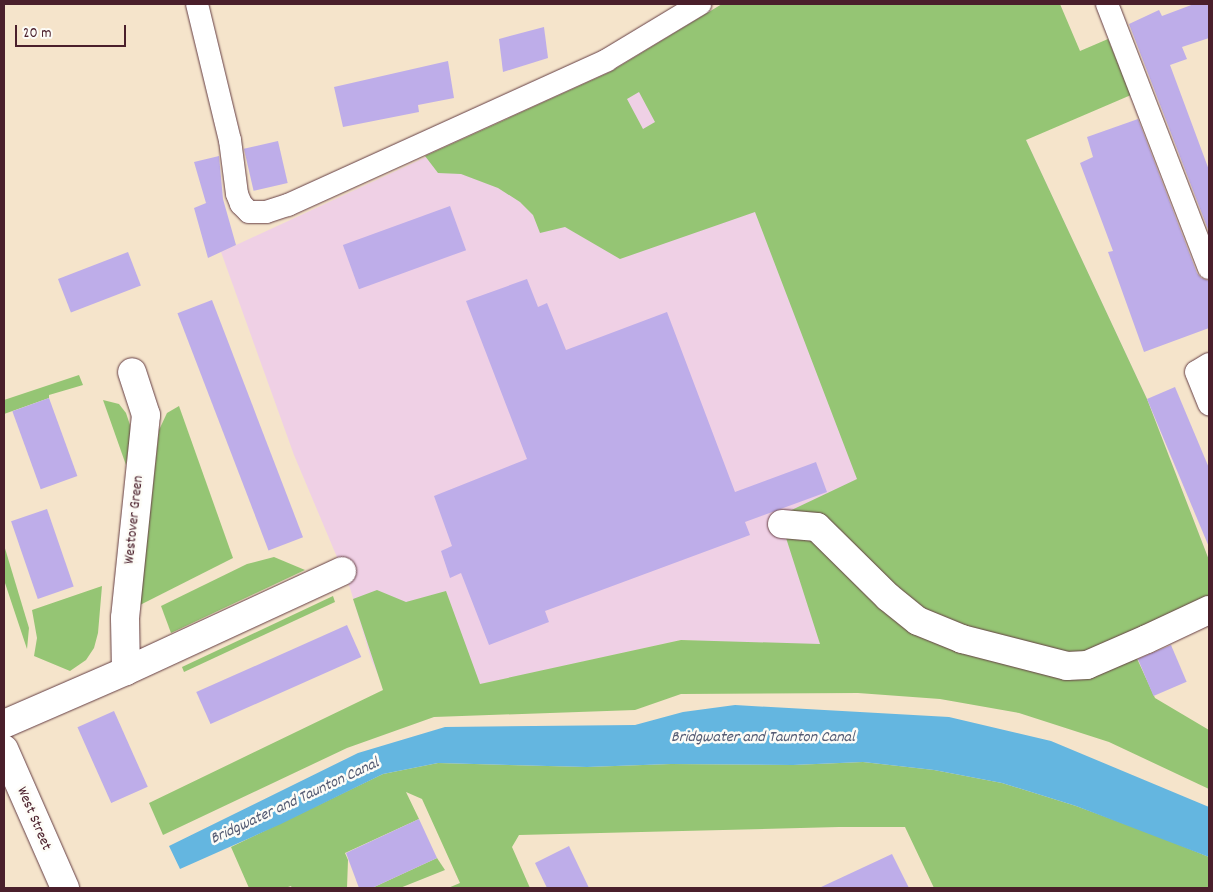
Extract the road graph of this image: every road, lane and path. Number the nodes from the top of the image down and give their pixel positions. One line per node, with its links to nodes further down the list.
1 (197, 4): 2 (lane)
2 (700, 4)
3 (1106, 4): 4 (lane)
4 (1209, 268)
5 (1209, 364): 7 (lane)
6 (132, 372): 11 (street, Westover Green)
7 (1209, 404)
8 (782, 524): 10 (street)
9 (342, 571): 11 (street)
10 (1209, 610)
11 (126, 671): 12 (street)
12 (4, 724)
13 (4, 749): 14 (street, West Street)
14 (64, 888)

